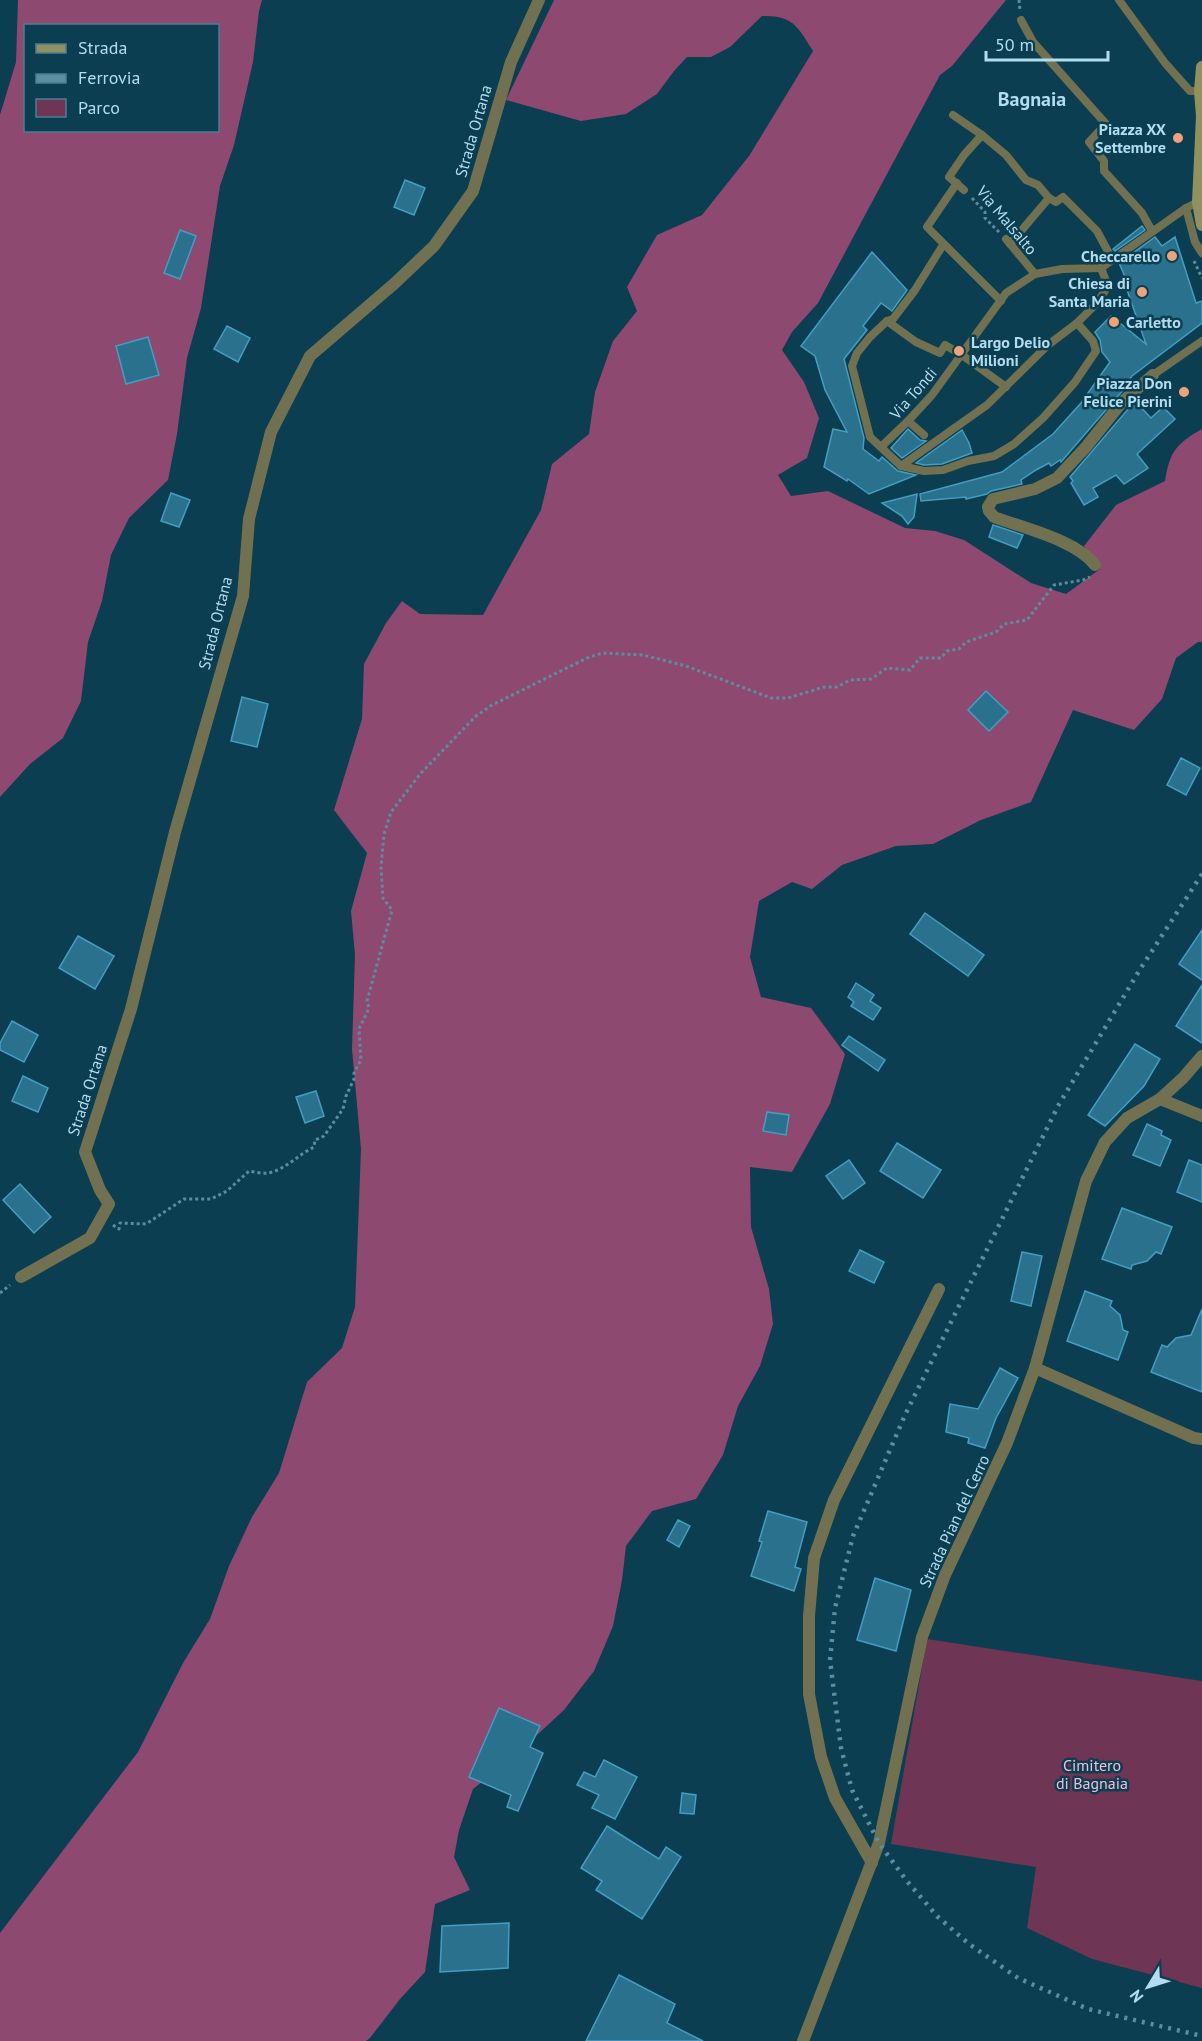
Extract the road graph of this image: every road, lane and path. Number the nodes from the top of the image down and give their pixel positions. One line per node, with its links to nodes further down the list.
1 (538, 0): 37 (street, Strada Ortana)
2 (1119, 0): 5 (lane)
3 (1021, 20): 14 (lane)
4 (1202, 67): 5 (main road)
5 (1200, 92): 7 (main road)
6 (953, 115): 8 (lane)
7 (1202, 116): 13 (main road)
8 (982, 135): 9 (lane, Via Malsalto); 11 (lane)
9 (957, 183): 10 (lane, Via Malsalto); 16 (lane)
10 (964, 190): 15 (path, Via Malsalto)
11 (1049, 198): 15 (lane); 18 (lane)
12 (1186, 208): 13 (lane); 14 (lane); 17 (lane)
13 (1200, 213)
14 (1152, 231): 18 (lane)
15 (1008, 242): 20 (lane, Via Malsalto)
16 (943, 245): 21 (lane); 22 (lane)
17 (1202, 253)
18 (1112, 259): 19 (lane)
19 (1101, 268): 20 (lane); 23 (lane)
20 (1035, 274): 21 (lane, Via Tondi)
21 (1001, 301): 25 (lane, Via Tondi)
22 (887, 321): 25 (lane); 30 (lane)
23 (1077, 323): 27 (lane); 31 (lane)
24 (1202, 341): 26 (lane)
25 (962, 355): 27 (lane); 28 (lane, Via Tondi)
26 (1153, 375): 32 (street)
27 (1006, 387): 29 (lane)
28 (908, 422): 29 (lane); 30 (lane, Via Tondi)
29 (928, 440): 31 (lane)
30 (881, 447): 31 (lane)
31 (901, 466)
32 (1095, 565): 36 (path)
33 (1202, 1056): 34 (street, Strada Pian del Cerro)
34 (1160, 1099): 35 (street); 39 (street, Strada Pian del Cerro)
35 (1202, 1116)
36 (105, 1227)
37 (21, 1277)
38 (939, 1289): 41 (street)
39 (1035, 1368): 40 (street); 41 (street, Strada Pian del Cerro)
40 (1202, 1439)
41 (872, 1863): 42 (street, Strada Pian del Cerro)
42 (803, 2041)

